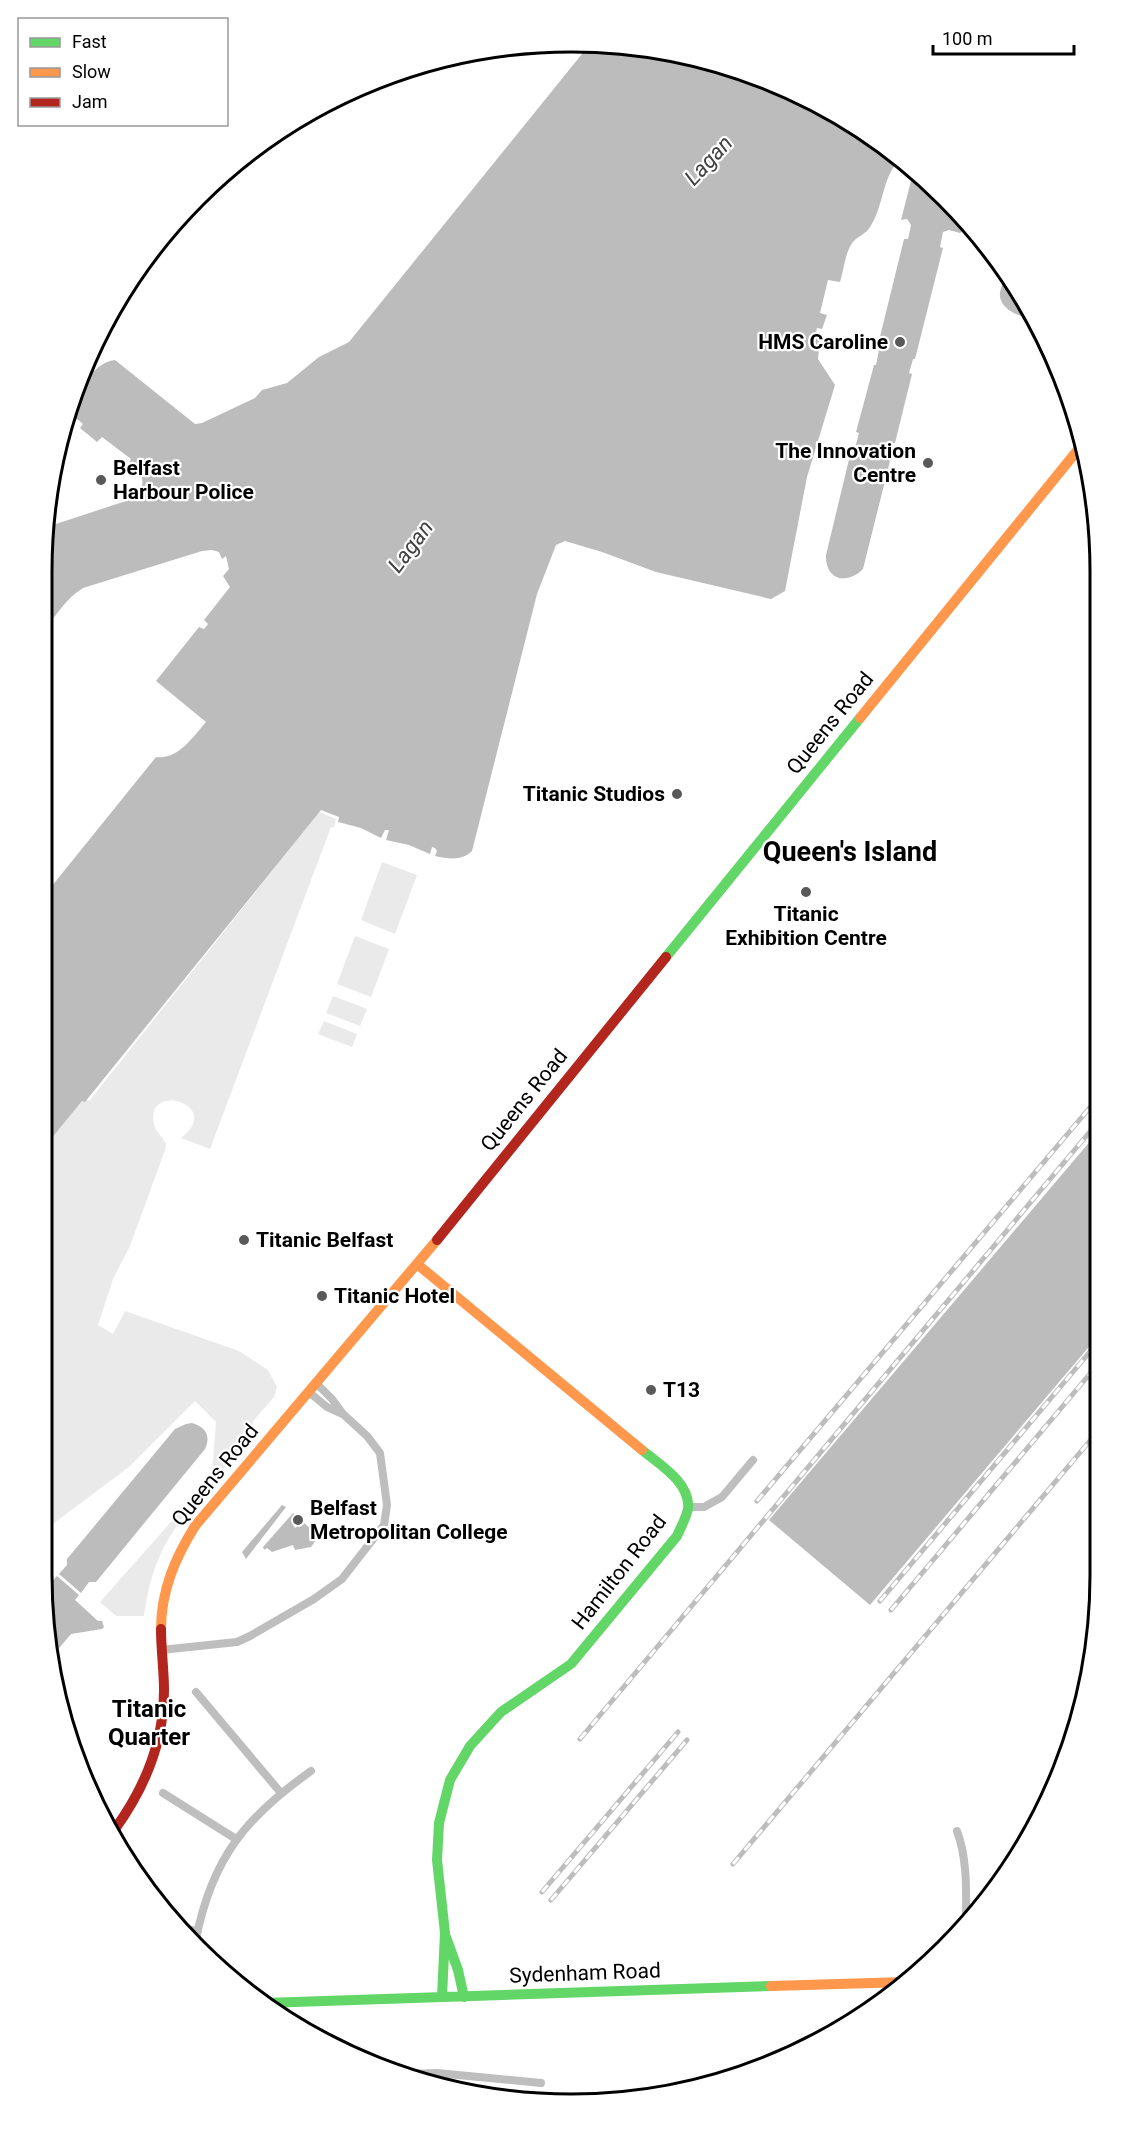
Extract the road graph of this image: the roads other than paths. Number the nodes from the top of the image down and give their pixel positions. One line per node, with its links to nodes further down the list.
1 (1077, 452): 2 (street, Queens Road)
2 (417, 1264): 3 (street, Queens Road); 7 (street, Hamilton Road)
3 (317, 1384): 4 (street, Queens Road); 5 (street)
4 (310, 1393): 5 (street); 8 (street, Queens Road)
5 (343, 1414): 8 (street)
6 (753, 1460): 7 (street)
7 (688, 1507): 18 (street, Hamilton Road)
8 (161, 1650): 13 (street, Queens Road)
9 (196, 1692): 12 (street)
10 (311, 1771): 12 (street)
11 (163, 1793): 15 (street)
12 (280, 1793): 15 (street)
13 (118, 1826)
14 (957, 1831): 16 (street)
15 (236, 1839): 17 (street)
16 (966, 1912)
17 (197, 1933)
18 (445, 1933): 20 (street, Hamilton Road); 21 (street, Hamilton Road)
19 (892, 1982): 21 (street, Sydenham Road)
20 (442, 1997): 21 (street, Sydenham Road); 22 (street, Sydenham Road)
21 (464, 1997)
22 (278, 2003)
23 (428, 2073): 24 (street)
24 (541, 2083)

